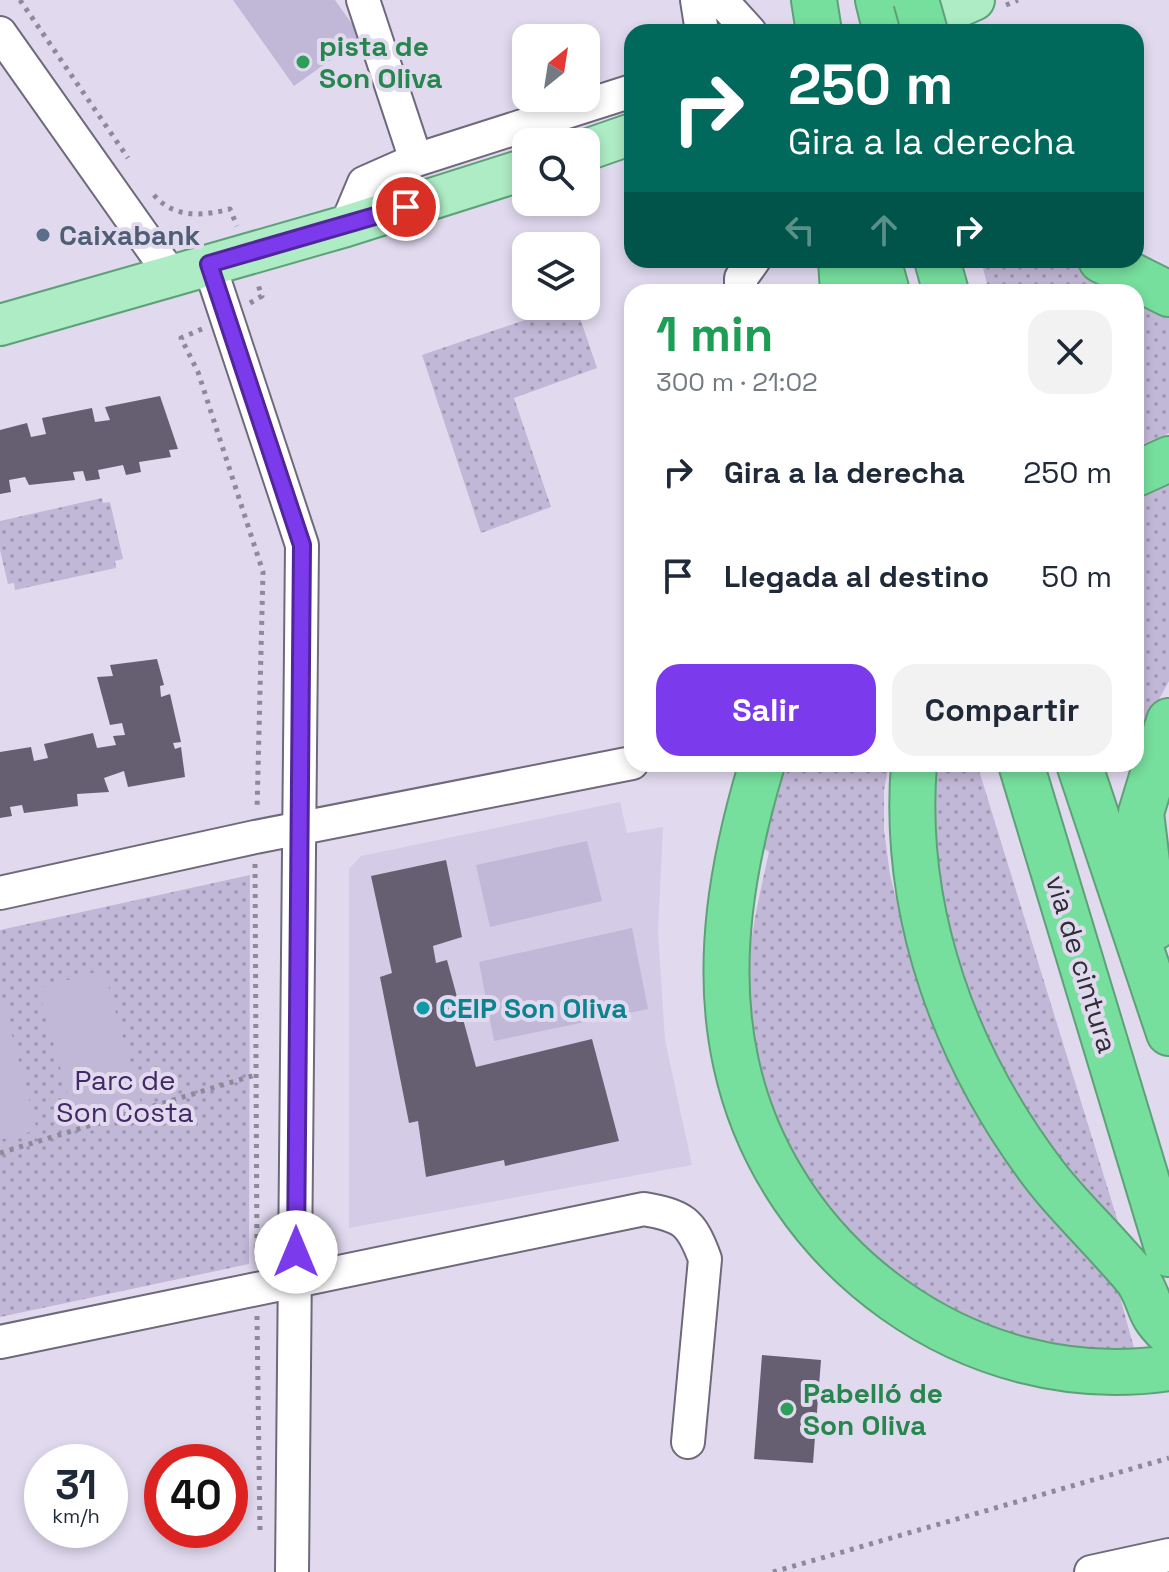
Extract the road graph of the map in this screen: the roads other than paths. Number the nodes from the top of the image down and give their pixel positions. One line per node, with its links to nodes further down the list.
1 (363, 0): 15 (street)
2 (697, 0): 7 (street)
3 (721, 0): 8 (street)
4 (814, 0): 9 (highway)
5 (974, 0): 6 (main road)
6 (892, 13): 10 (highway, bridge)
7 (701, 24)
8 (743, 24)
9 (818, 24)
10 (911, 24)
11 (0, 33): 20 (street)
12 (624, 94): 15 (street)
13 (624, 137): 14 (main road)
14 (600, 145)
15 (416, 160): 17 (street)
16 (512, 173): 17 (main road)
17 (346, 226): 18 (main road)
18 (209, 264): 20 (main road); 29 (street)
19 (1117, 268): 21 (highway)
20 (171, 275): 22 (main road)
21 (1169, 294)
22 (0, 325)
23 (1169, 721): 31 (highway)
24 (624, 765): 29 (street)
25 (760, 772): 37 (highway)
26 (914, 772): 35 (highway)
27 (1023, 772): 33 (highway, via de cintura)
28 (1082, 772): 31 (highway, via de cintura)
29 (299, 830): 30 (street); 34 (street)
30 (0, 893)
31 (1149, 973): 32 (highway, via de cintura)
32 (1169, 1033)
33 (1169, 1254)
34 (296, 1282): 36 (street); 38 (street); 40 (street)
35 (1169, 1333)
36 (0, 1342)
37 (1169, 1368)
38 (688, 1442)
39 (1169, 1555): 41 (street)
40 (292, 1572)
41 (1095, 1572)

